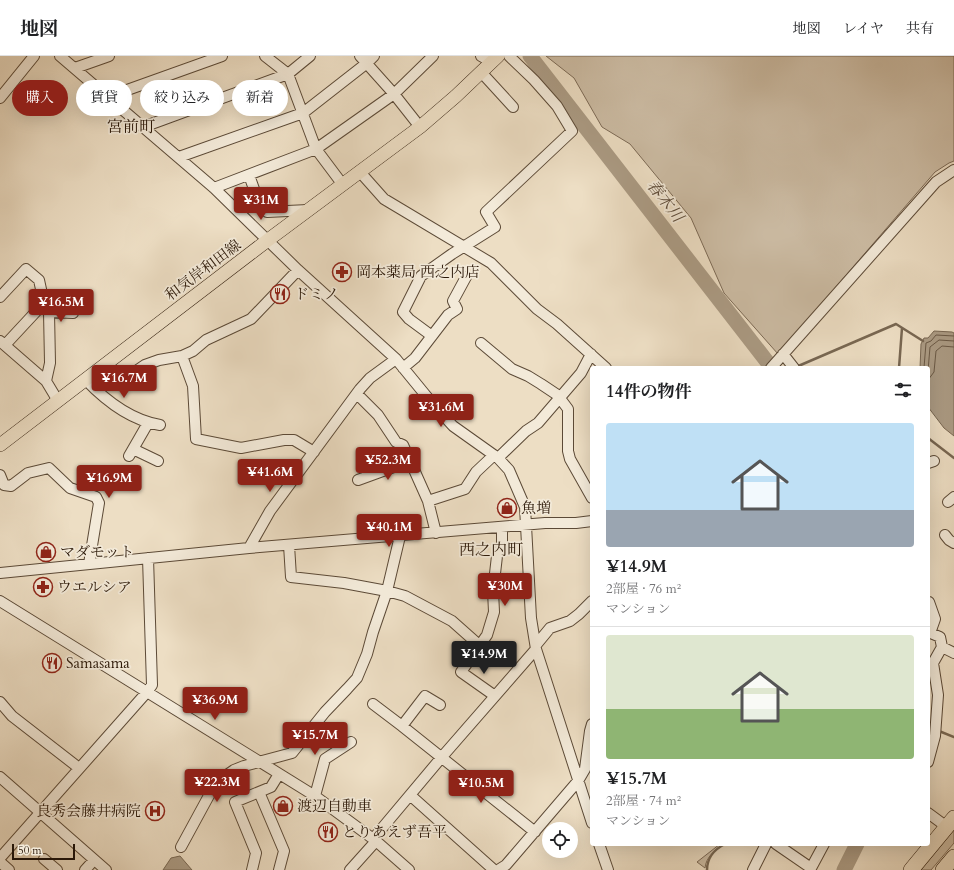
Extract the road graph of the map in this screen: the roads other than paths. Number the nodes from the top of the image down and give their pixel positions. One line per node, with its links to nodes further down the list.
1 (34, 56): 17 (street)
2 (60, 56): 11 (street)
3 (108, 56): 11 (street)
4 (222, 56): 15 (street)
5 (265, 56): 13 (street)
6 (310, 56): 13 (street)
7 (433, 56): 16 (street)
8 (509, 56): 32 (street)
9 (367, 58): 16 (street); 19 (street)
10 (490, 58): 12 (main road, 和気岸和田線)
11 (75, 68): 14 (street)
12 (481, 72): 18 (street); 22 (main road, 和気岸和田線)
13 (288, 74): 19 (street); 21 (street)
14 (89, 80)
15 (132, 88)
16 (394, 94): 22 (street); 23 (street)
17 (0, 98)
18 (513, 107)
19 (303, 113): 23 (street); 24 (street)
20 (130, 116): 21 (street)
21 (143, 127): 24 (street)
22 (420, 127): 26 (main road, 和気岸和田線)
23 (316, 149): 27 (street); 28 (street)
24 (179, 157): 29 (street)
25 (954, 170): 42 (street)
26 (360, 172): 28 (main road, 和気岸和田線); 32 (street)
27 (249, 175): 29 (street); 30 (street)
28 (343, 185): 30 (main road, 和気岸和田線)
29 (214, 188): 31 (street)
30 (308, 210): 31 (main road, 和気岸和田線)
31 (268, 240): 33 (street); 49 (main road, 和気岸和田線)
32 (464, 247): 38 (street); 41 (street)
33 (298, 270): 43 (street); 44 (street)
34 (466, 277): 38 (street)
35 (0, 297): 36 (street)
36 (47, 307): 37 (street); 39 (street); 50 (street)
37 (73, 313)
38 (432, 336): 48 (street)
39 (3, 343): 50 (street)
40 (481, 343): 52 (street)
41 (591, 354): 45 (street); 52 (street)
42 (782, 355): 46 (street); 47 (street)
43 (182, 356): 49 (street); 57 (street)
44 (396, 359): 48 (street); 51 (street)
45 (604, 366)
46 (772, 366)
47 (792, 366)
48 (403, 368): 58 (street)
49 (87, 380): 53 (main road, 和気岸和田線); 54 (street)
50 (46, 381): 53 (street)
51 (357, 394): 57 (street); 60 (street)
52 (560, 398): 58 (street); 63 (street)
53 (58, 401): 56 (main road, 和気岸和田線)
54 (148, 423): 55 (street); 59 (street)
55 (160, 425)
56 (0, 445)
57 (314, 452): 73 (street)
58 (496, 456): 64 (street); 66 (street)
59 (158, 461)
60 (410, 462): 62 (street); 64 (street)
61 (0, 475): 75 (street)
62 (358, 480)
63 (590, 494)
64 (428, 502): 68 (street)
65 (590, 521): 66 (street)
66 (526, 525): 67 (street); 77 (street)
67 (502, 527): 68 (street); 78 (street)
68 (436, 533): 70 (street)
69 (945, 535): 71 (street)
70 (400, 536): 72 (street); 79 (street)
71 (954, 542)
72 (290, 545): 73 (street); 79 (street)
73 (249, 548): 74 (street)
74 (148, 558): 75 (street); 89 (street)
75 (89, 564): 76 (street)
76 (0, 573)
77 (529, 586): 78 (street); 86 (street)
78 (493, 590): 85 (street)
79 (387, 591): 85 (street); 99 (street)
80 (0, 601): 89 (street)
81 (590, 603): 86 (street)
82 (930, 605): 83 (street)
83 (930, 631)
84 (930, 633): 87 (street)
85 (480, 645): 90 (street)
86 (536, 647): 90 (street); 103 (street)
87 (942, 647): 88 (street); 97 (street)
88 (954, 653)
89 (147, 692): 99 (street); 100 (street)
90 (495, 696): 98 (street)
91 (0, 702): 100 (street)
92 (372, 704): 94 (street)
93 (440, 705): 94 (street)
94 (402, 726): 98 (street)
95 (590, 731): 103 (street)
96 (351, 742): 106 (street)
97 (930, 755)
98 (441, 758): 105 (street); 112 (street)
99 (260, 762): 101 (street); 118 (street)
100 (79, 768): 109 (street)
101 (279, 774): 104 (street); 106 (street)
102 (0, 777): 109 (street)
103 (578, 781): 107 (street); 112 (street)
104 (259, 792): 129 (street); 130 (street)
105 (410, 795): 113 (street); 133 (street)
106 (315, 796): 113 (street)
107 (588, 799): 108 (street)
108 (590, 810)
109 (40, 812): 120 (street); 122 (street)
110 (930, 814): 111 (street)
111 (950, 822): 137 (highway)
112 (535, 832): 134 (street)
113 (375, 840): 131 (street); 132 (street)
114 (600, 846): 135 (street)
115 (765, 846): 136 (street)
116 (779, 846): 124 (street)
117 (823, 846): 124 (street)
118 (181, 847)
119 (954, 857): 138 (highway)
120 (0, 858)
121 (44, 859): 126 (street)
122 (94, 860): 127 (street); 128 (street)
123 (0, 862): 125 (street)
124 (811, 869)
125 (9, 870)
126 (57, 870)
127 (85, 870)
128 (106, 870)
129 (252, 870)
130 (279, 870)
131 (350, 870)
132 (409, 870)
133 (494, 870)
134 (498, 870)
135 (608, 870)
136 (753, 870)
137 (910, 870)
138 (943, 870)

